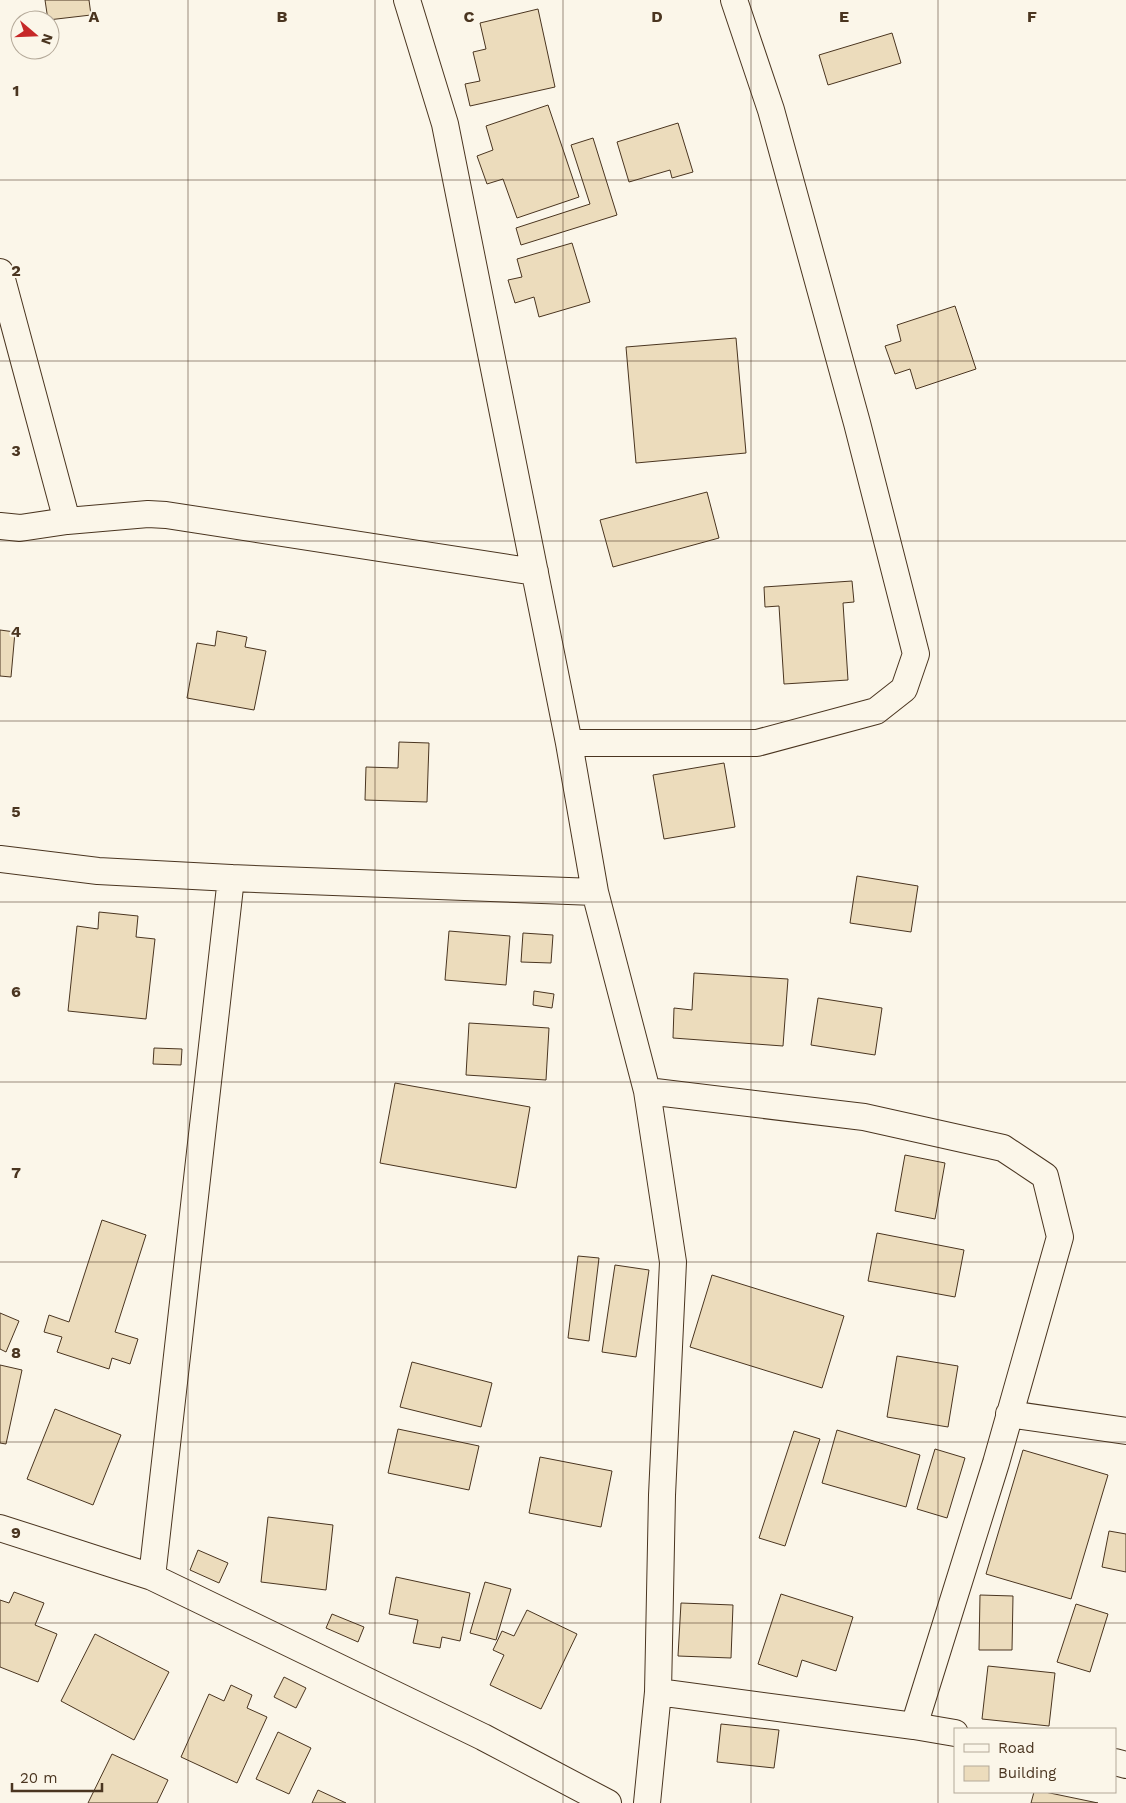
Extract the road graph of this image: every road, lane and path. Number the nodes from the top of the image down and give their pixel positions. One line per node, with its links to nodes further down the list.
1 (407, 0): 6 (street)
2 (734, 0): 7 (street)
3 (0, 272): 4 (street)
4 (67, 521): 5 (street); 6 (street)
5 (0, 526)
6 (535, 572): 7 (street)
7 (569, 743): 10 (street)
8 (0, 859): 9 (street)
9 (231, 878): 10 (street); 15 (street)
10 (595, 892): 11 (street)
11 (647, 1091): 12 (street); 16 (street)
12 (1009, 1414): 13 (street); 17 (street)
13 (1126, 1431)
14 (0, 1528): 15 (street)
15 (152, 1577): 19 (street)
16 (658, 1692): 17 (street); 20 (street)
17 (914, 1726): 18 (street)
18 (954, 1733)
19 (608, 1803)
20 (647, 1803)

